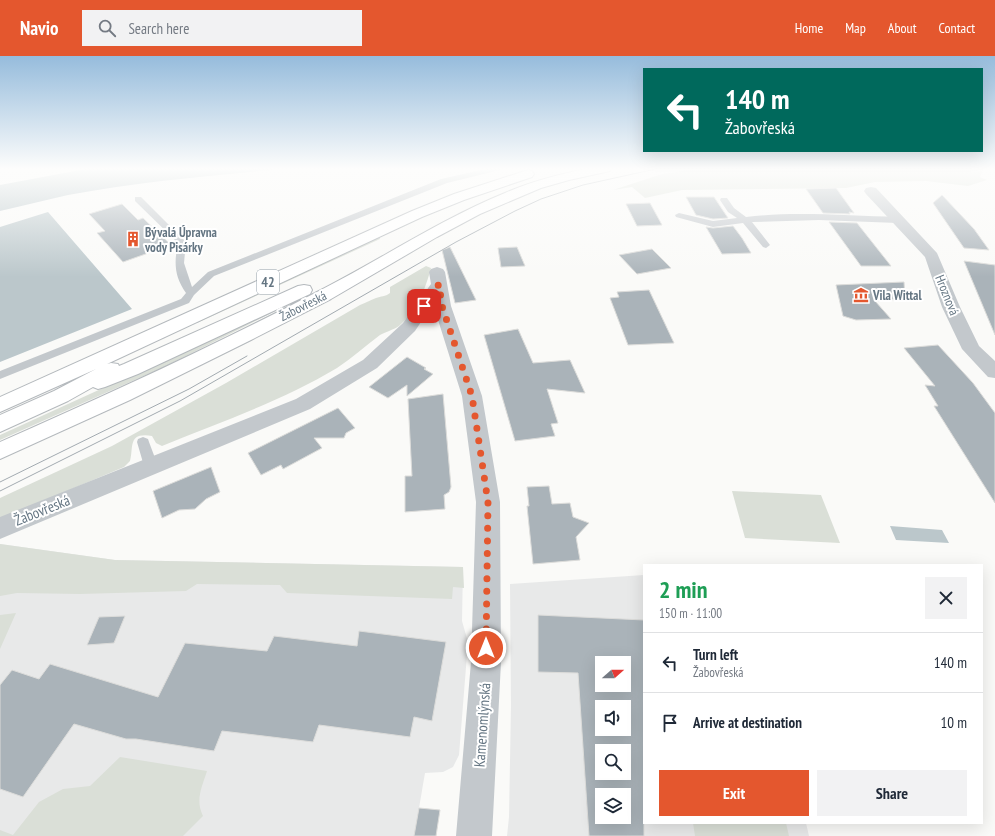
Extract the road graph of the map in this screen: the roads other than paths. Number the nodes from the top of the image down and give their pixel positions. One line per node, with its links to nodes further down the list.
1 (144, 204): 16 (lane)
2 (385, 204): 16 (lane)
3 (441, 204): 20 (highway, 42)
4 (459, 204): 19 (highway, 42)
5 (490, 204): 8 (highway, Žabovřeská / 42)
6 (726, 204): 11 (lane)
7 (883, 204): 12 (street, Hroznová)
8 (465, 216): 19 (highway, 42); 23 (highway, Žabovřeská / 42)
9 (679, 216): 11 (lane)
10 (819, 218): 11 (lane); 12 (lane); 13 (lane)
11 (745, 220): 14 (lane)
12 (898, 220): 17 (street, Hroznová)
13 (820, 227)
14 (766, 245)
15 (438, 278): 24 (street, Žabovřeská); 26 (street, Kamenomlýnská)
16 (191, 293): 18 (lane)
17 (995, 372)
18 (0, 375)
19 (61, 396): 21 (highway, 42)
20 (0, 405)
21 (0, 424)
22 (143, 442): 24 (lane)
23 (0, 451)
24 (151, 466): 25 (street, Žabovřeská)
25 (0, 528)
26 (474, 836)

